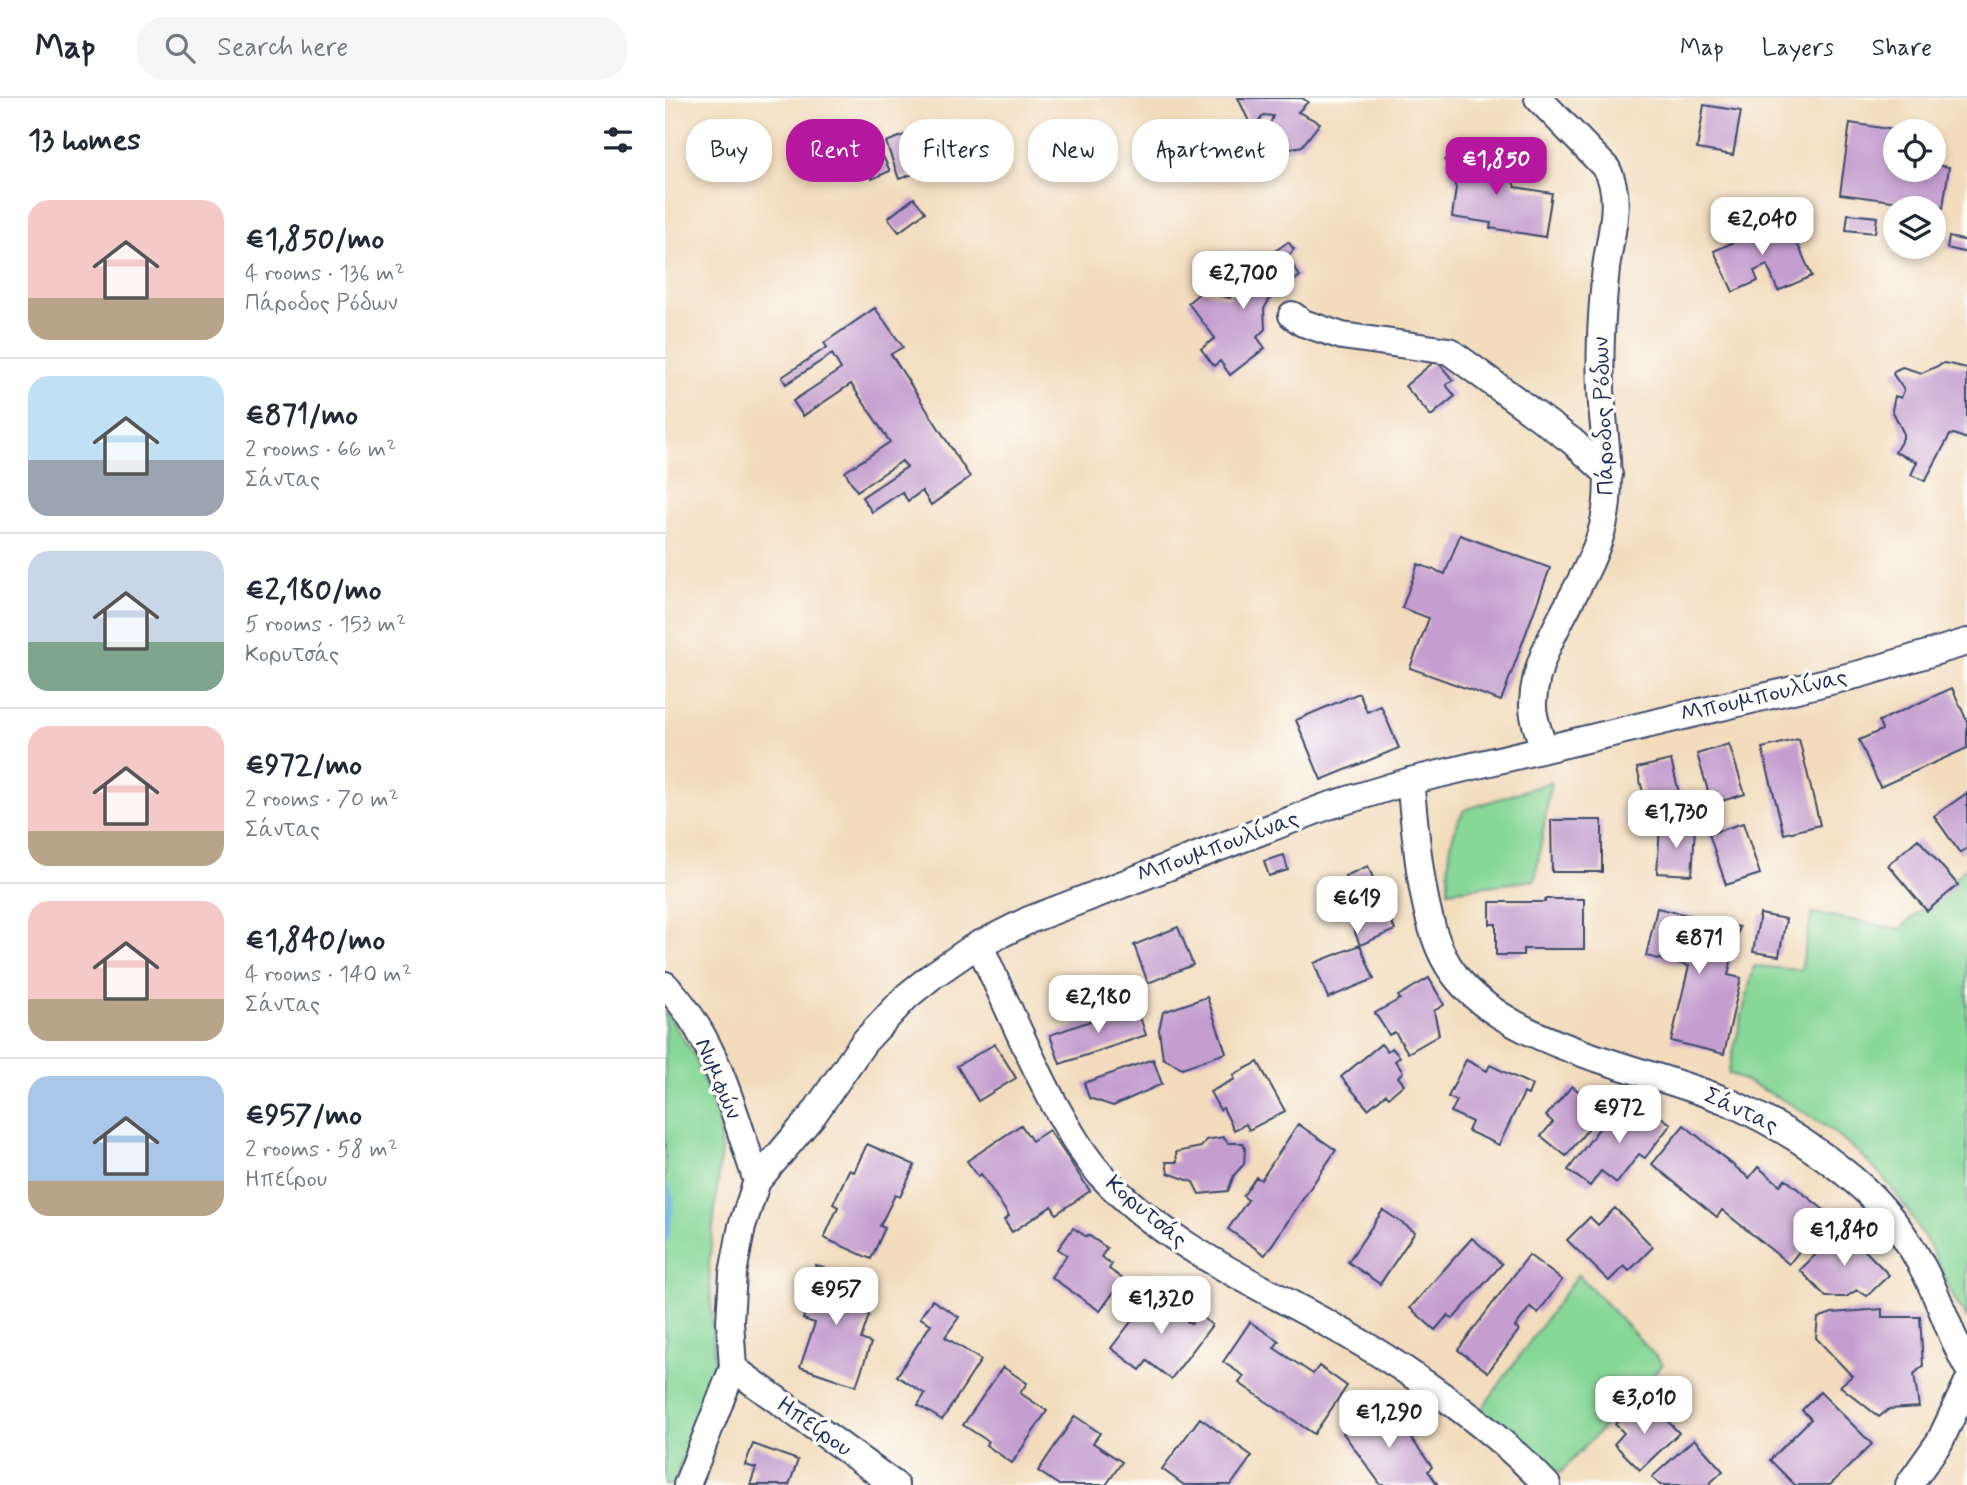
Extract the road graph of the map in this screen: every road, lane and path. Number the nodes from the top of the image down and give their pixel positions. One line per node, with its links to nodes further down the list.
1 (1538, 98): 3 (street, Πάροδος Ρόδων)
2 (1292, 315): 3 (street)
3 (1609, 475): 5 (street, Πάροδος Ρόδων)
4 (1967, 642): 5 (street, Μπουμπουλίνας)
5 (1544, 749): 6 (street, Μπουμπουλίνας)
6 (1410, 781): 7 (street, Μπουμπουλίνας); 10 (street, Σάντας)
7 (979, 944): 9 (street, Μπουμπουλίνας); 15 (street, Κορυτσάς)
8 (665, 985): 9 (street, Νυμφών)
9 (757, 1181): 11 (street, Μπουμπουλίνας)
10 (1967, 1366)
11 (733, 1368): 13 (street); 14 (street, Ηπείρου)
12 (1967, 1384): 16 (street)
13 (687, 1485)
14 (895, 1485)
15 (1547, 1485)
16 (1909, 1485)

